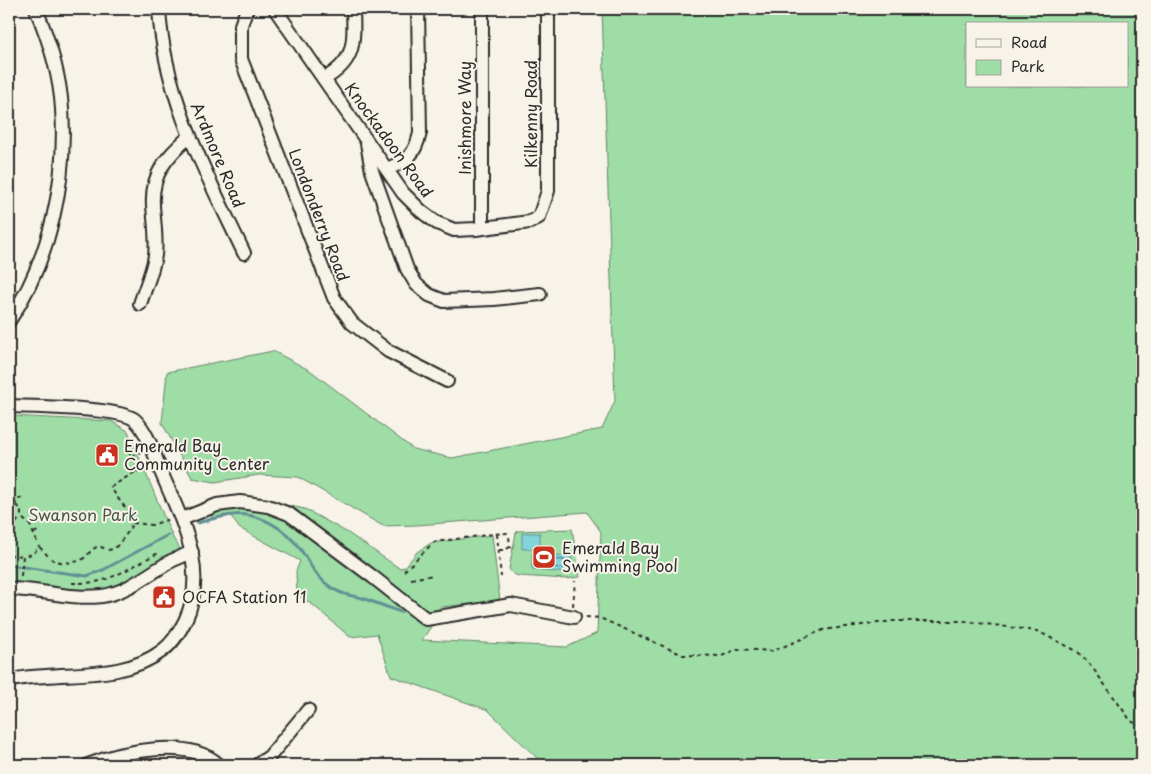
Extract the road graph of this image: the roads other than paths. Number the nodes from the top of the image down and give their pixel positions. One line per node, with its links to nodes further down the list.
1 (36, 9): 20 (street)
2 (159, 9): 10 (street, Ardmore Road)
3 (247, 9): 21 (street, Londonderry Road)
4 (275, 9): 9 (street, Knockadoon Road)
5 (353, 9): 9 (street)
6 (418, 9): 12 (street)
7 (482, 9): 16 (street, Inishmore Way)
8 (548, 9): 15 (street, Kilkenny Road)
9 (324, 79): 11 (street, Knockadoon Road)
10 (189, 136): 17 (street, Ardmore Road); 19 (street)
11 (367, 140): 12 (street, Knockadoon Road); 14 (street)
12 (387, 169): 13 (street, Knockadoon Road)
13 (397, 183): 14 (street); 16 (street, Knockadoon Road)
14 (388, 212): 18 (street)
15 (539, 217): 16 (street, Knockadoon Road)
16 (482, 228)
17 (244, 253)
18 (540, 294)
19 (140, 304)
20 (9, 321)
21 (447, 381)
22 (9, 406): 23 (street)
23 (177, 521): 24 (street); 26 (street)
24 (192, 552): 25 (street); 27 (street)
25 (9, 589)
26 (572, 616)
27 (9, 681)
28 (308, 710): 31 (street)
29 (88, 765): 30 (street)
30 (219, 765)
31 (257, 765)

